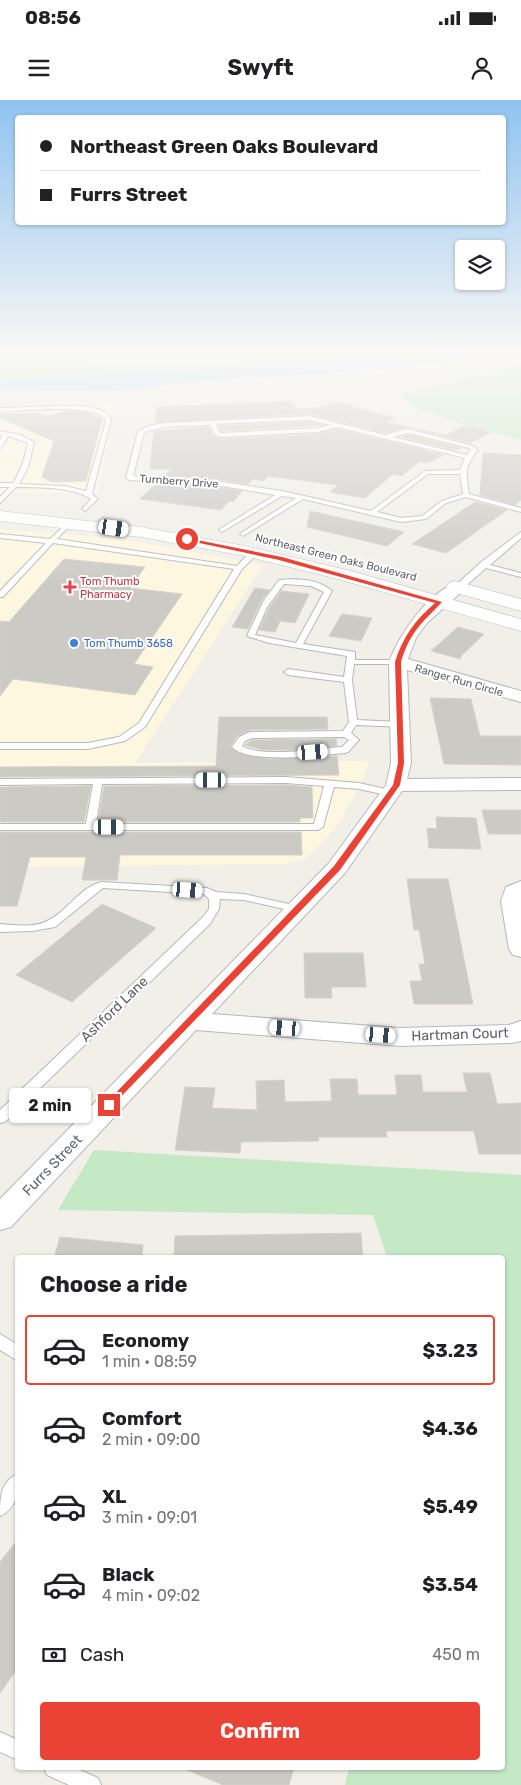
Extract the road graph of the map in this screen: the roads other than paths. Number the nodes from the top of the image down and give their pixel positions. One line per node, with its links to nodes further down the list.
1 (107, 430): 17 (lane)
2 (143, 430): 13 (lane, Turnberry Drive)
3 (215, 430): 4 (lane)
4 (319, 430)
5 (356, 430): 7 (lane, Turnberry Drive)
6 (3, 434): 8 (lane); 12 (lane)
7 (387, 437): 9 (lane, Turnberry Drive); 9 (lane)
8 (0, 446)
9 (468, 457): 10 (lane)
10 (463, 472): 14 (lane); 19 (lane)
11 (0, 485): 12 (lane)
12 (17, 486): 16 (lane); 17 (lane)
13 (282, 493): 15 (lane, Turnberry Drive); 22 (lane)
14 (466, 495): 18 (lane); 19 (lane, Turnberry Drive)
15 (302, 497): 19 (lane, Turnberry Drive); 23 (lane)
16 (0, 501): 17 (main road, Northeast Green Oaks Boulevard)
17 (87, 501): 21 (main road); 22 (main road, Northeast Green Oaks Boulevard)
18 (521, 510)
19 (372, 513)
20 (0, 516): 21 (main road, Northeast Green Oaks Boulevard)
21 (70, 522): 27 (lane); 28 (main road, Northeast Green Oaks Boulevard)
22 (222, 530): 23 (main road, Northeast Green Oaks Boulevard)
23 (244, 534): 26 (main road, Northeast Green Oaks Boulevard)
24 (521, 534): 31 (lane)
25 (2, 538): 27 (lane)
26 (263, 538)
27 (52, 541): 32 (lane); 37 (lane)
28 (254, 553): 30 (main road, Northeast Green Oaks Boulevard); 32 (lane)
29 (366, 563): 30 (main road, Northeast Green Oaks Boulevard)
30 (337, 564): 34 (lane); 36 (main road, Northeast Green Oaks Boulevard)
31 (483, 565): 33 (lane); 35 (lane)
32 (239, 568): 49 (lane)
33 (521, 575)
34 (320, 586): 40 (lane); 40 (lane)
35 (458, 588): 36 (main road, Northeast Green Oaks Boulevard); 38 (main road, Northeast Green Oaks Boulevard)
36 (439, 592): 39 (main road, Northeast Green Oaks Boulevard); 42 (street, Furrs Street)
37 (1, 593)
38 (521, 605)
39 (521, 625)
40 (298, 646): 41 (lane)
41 (350, 662): 42 (lane); 44 (lane)
42 (398, 662): 45 (street, Ranger Run Circle); 47 (street, Furrs Street)
43 (288, 672): 44 (lane)
44 (348, 680): 46 (lane)
45 (521, 697)
46 (353, 722): 47 (lane); 48 (lane)
47 (400, 724): 54 (street, Furrs Street)
48 (346, 734): 48 (lane)
49 (0, 746)
50 (98, 781): 51 (lane); 52 (lane); 56 (lane)
51 (0, 782)
52 (330, 783): 54 (lane); 56 (lane)
53 (521, 784): 54 (street)
54 (394, 789): 59 (street, Furrs Street)
55 (0, 827): 56 (lane)
56 (90, 827)
57 (521, 888): 61 (street)
58 (213, 895): 59 (lane); 60 (lane); 64 (lane, Ashford Lane)
59 (298, 909): 62 (street, Furrs Street)
60 (0, 928)
61 (521, 949)
62 (190, 1021): 63 (street, Hartman Court); 65 (street, Furrs Street)
63 (521, 1030)
64 (0, 1118)
65 (5, 1206)
66 (0, 1341): 67 (lane)
67 (15, 1352)
68 (15, 1486): 69 (lane)
69 (0, 1507)
70 (0, 1742): 71 (lane)
71 (15, 1749)
72 (58, 1770): 73 (lane)
73 (91, 1785)

